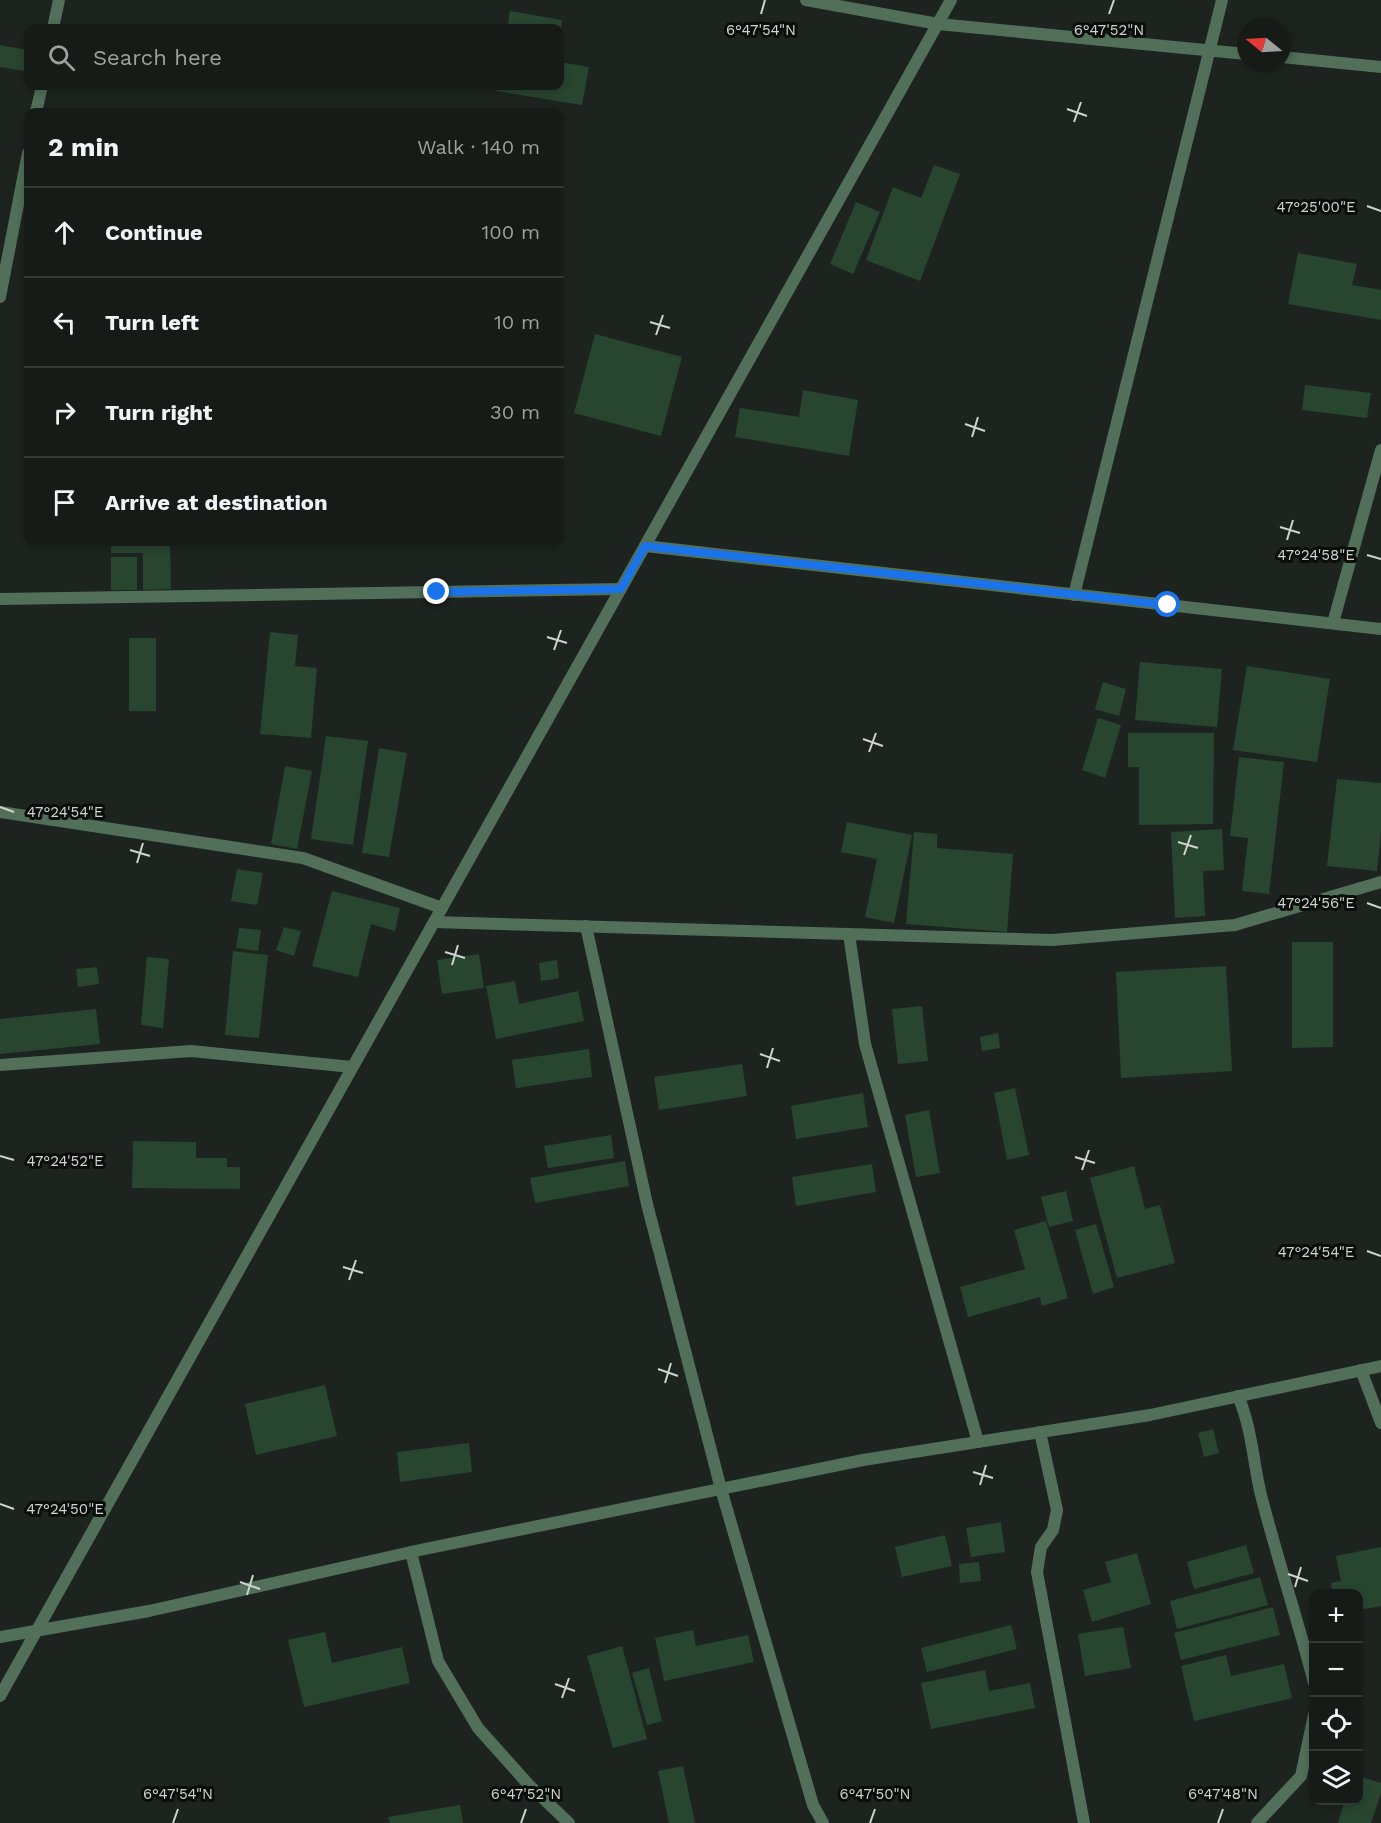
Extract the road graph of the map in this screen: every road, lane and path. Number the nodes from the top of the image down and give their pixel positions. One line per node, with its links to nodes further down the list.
1 (59, 0): 5 (street)
2 (806, 0): 6 (street)
3 (951, 0): 6 (street)
4 (1222, 0): 7 (street)
5 (54, 24)
6 (938, 24): 7 (street); 16 (street)
7 (1210, 50): 8 (street); 18 (street)
8 (1237, 53)
9 (1291, 58): 10 (street)
10 (1381, 67)
11 (41, 90): 12 (street)
12 (37, 108)
13 (24, 174): 14 (street)
14 (0, 297)
15 (1381, 450): 20 (street)
16 (645, 546): 17 (street); 18 (street)
17 (621, 589): 19 (street); 24 (street)
18 (1074, 595): 20 (street)
19 (0, 598)
20 (1333, 623): 21 (street)
21 (1381, 629)
22 (0, 812): 24 (street)
23 (1381, 882): 27 (street)
24 (442, 908): 25 (street)
25 (434, 922): 26 (street); 29 (street)
26 (586, 926): 27 (street); 36 (street)
27 (849, 934): 35 (street)
28 (0, 1065): 29 (street)
29 (352, 1067): 38 (street)
30 (1381, 1366): 31 (street)
31 (1361, 1370): 32 (street); 33 (street)
32 (1238, 1396): 34 (street); 40 (street)
33 (1381, 1423)
34 (1040, 1432): 35 (street); 45 (street)
35 (978, 1442): 36 (street)
36 (721, 1489): 37 (street); 44 (street)
37 (411, 1552): 38 (street); 43 (street)
38 (36, 1632): 39 (street); 41 (street)
39 (0, 1637)
40 (1309, 1663)
41 (0, 1696)
42 (1309, 1738): 46 (street)
43 (569, 1823)
44 (823, 1823)
45 (1084, 1823)
46 (1257, 1823)

